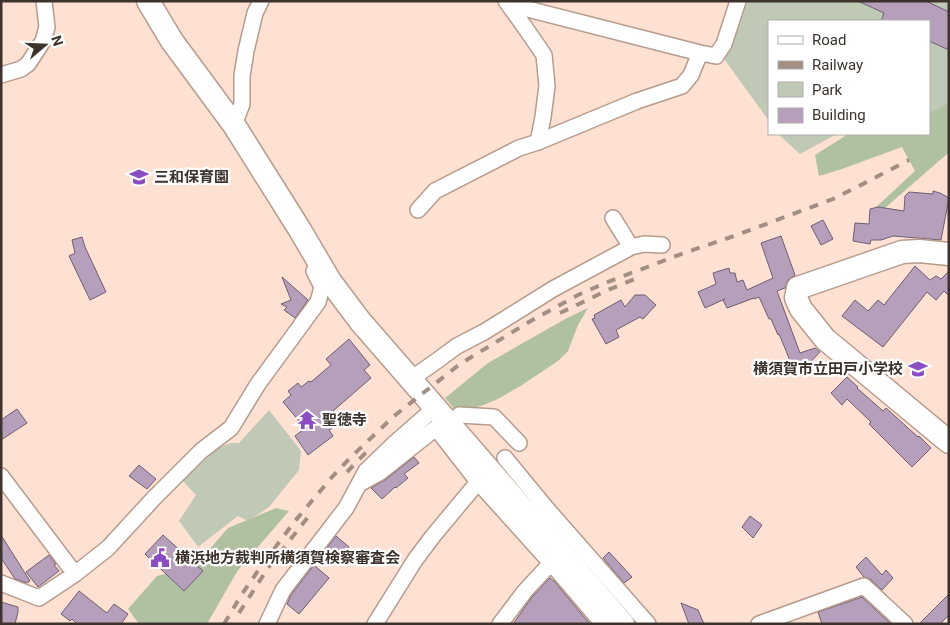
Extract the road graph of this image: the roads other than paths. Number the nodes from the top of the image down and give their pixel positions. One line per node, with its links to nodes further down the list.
1 (44, 1): 7 (street)
2 (148, 1): 8 (street)
3 (261, 1): 8 (street)
4 (738, 1): 6 (street)
5 (507, 2): 6 (street); 9 (street)
6 (700, 53): 9 (street)
7 (1, 75)
8 (230, 129): 15 (street); 25 (street)
9 (538, 142): 10 (street)
10 (418, 210)
11 (613, 218): 13 (street)
12 (662, 246): 13 (street)
13 (631, 247): 15 (street)
14 (949, 254): 18 (street)
15 (411, 379): 16 (street)
16 (436, 407): 23 (street); 31 (street)
17 (459, 415): 19 (street)
18 (949, 442)
19 (519, 443)
20 (505, 458): 32 (street)
21 (1, 476): 25 (street)
22 (478, 482): 23 (street); 24 (street); 28 (street)
23 (359, 484): 27 (street)
24 (550, 563): 29 (street); 30 (street)
25 (75, 574): 26 (street)
26 (1, 583)
27 (266, 624)
28 (375, 624)
29 (500, 624)
30 (603, 624)
31 (623, 624)
32 (648, 624)
33 (759, 624): 34 (street)
34 (905, 624)

